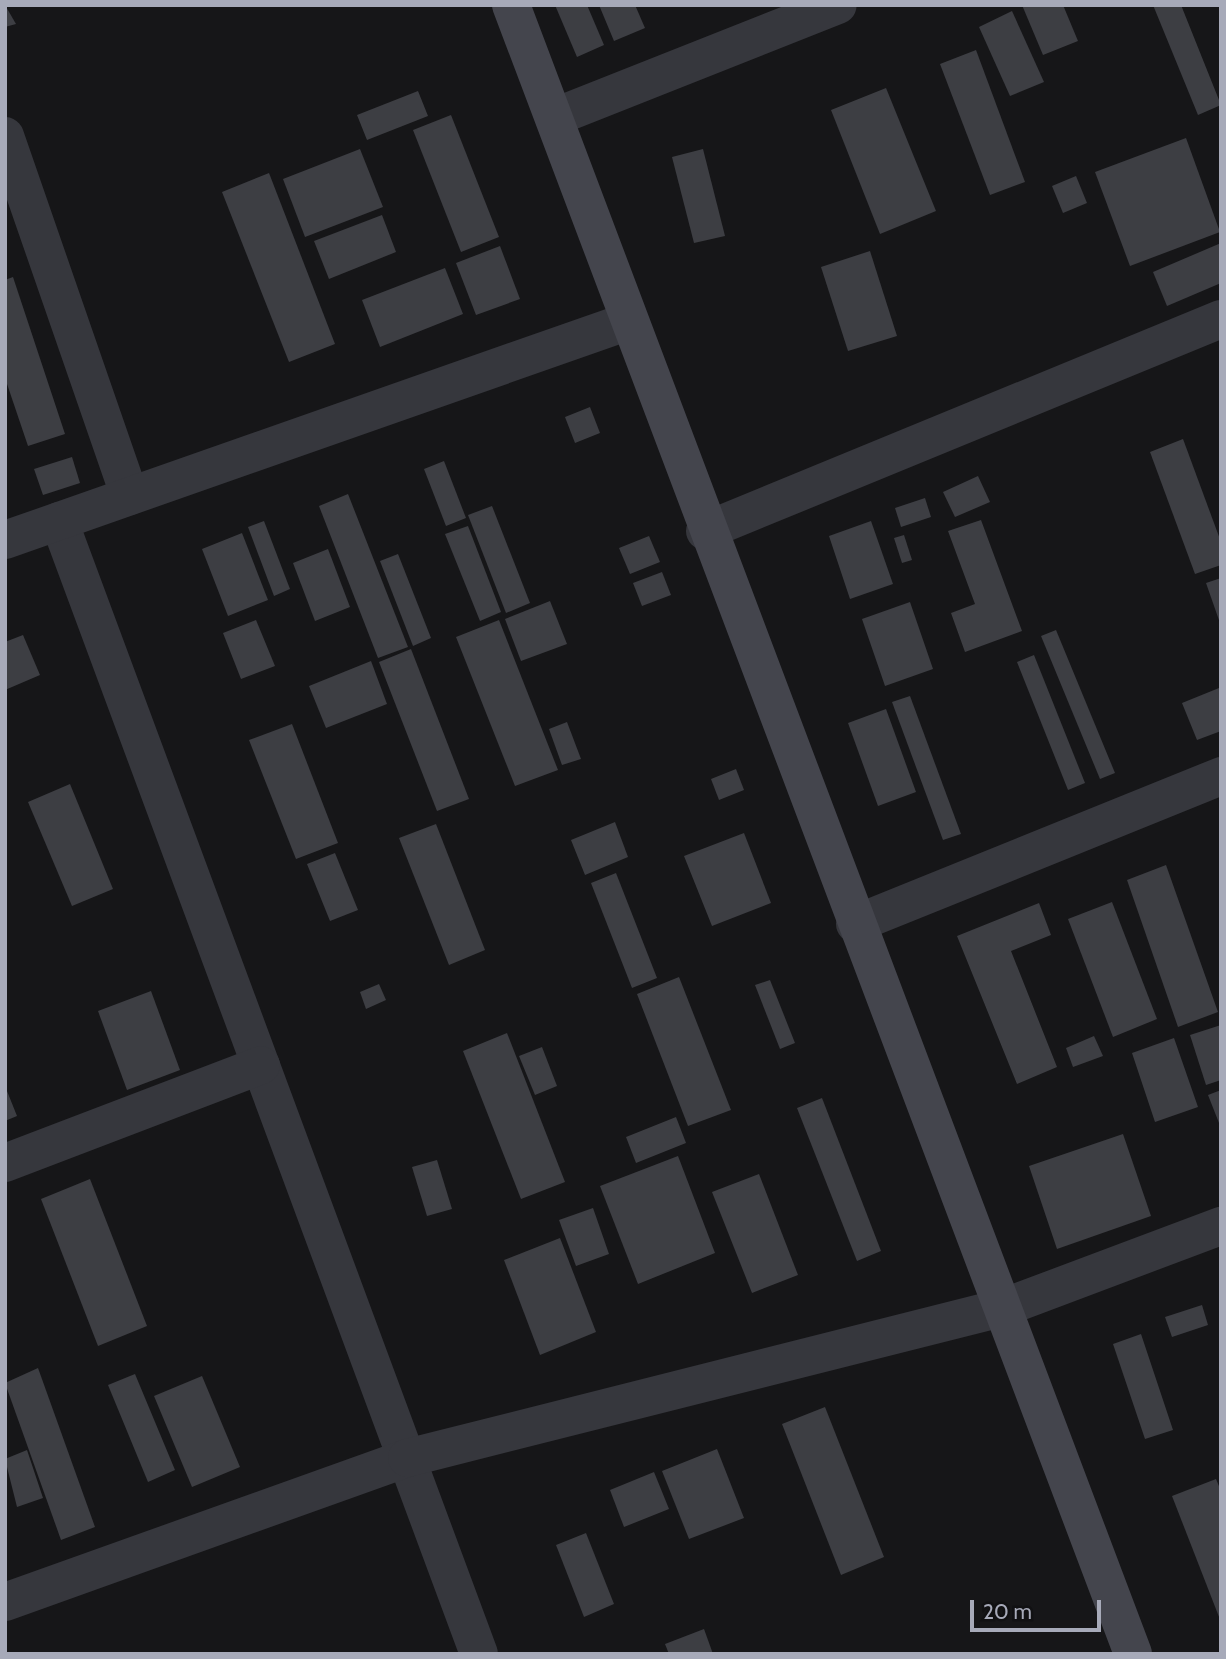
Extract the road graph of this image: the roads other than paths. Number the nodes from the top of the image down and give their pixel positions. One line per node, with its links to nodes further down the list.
1 (511, 5): 3 (street)
2 (838, 5): 3 (street)
3 (555, 117): 6 (street)
4 (5, 136): 7 (street)
5 (1221, 319): 9 (street)
6 (626, 321): 7 (street); 9 (street)
7 (130, 496): 8 (street)
8 (59, 521): 10 (street); 13 (street)
9 (705, 531): 12 (street)
10 (5, 540)
11 (1221, 776): 12 (street)
12 (855, 924): 16 (street)
13 (261, 1065): 14 (street); 17 (street)
14 (5, 1163)
15 (1221, 1226): 16 (street)
16 (1005, 1307): 17 (street); 20 (street)
17 (407, 1458): 18 (street); 19 (street)
18 (5, 1602)
19 (479, 1654)
20 (1133, 1654)

